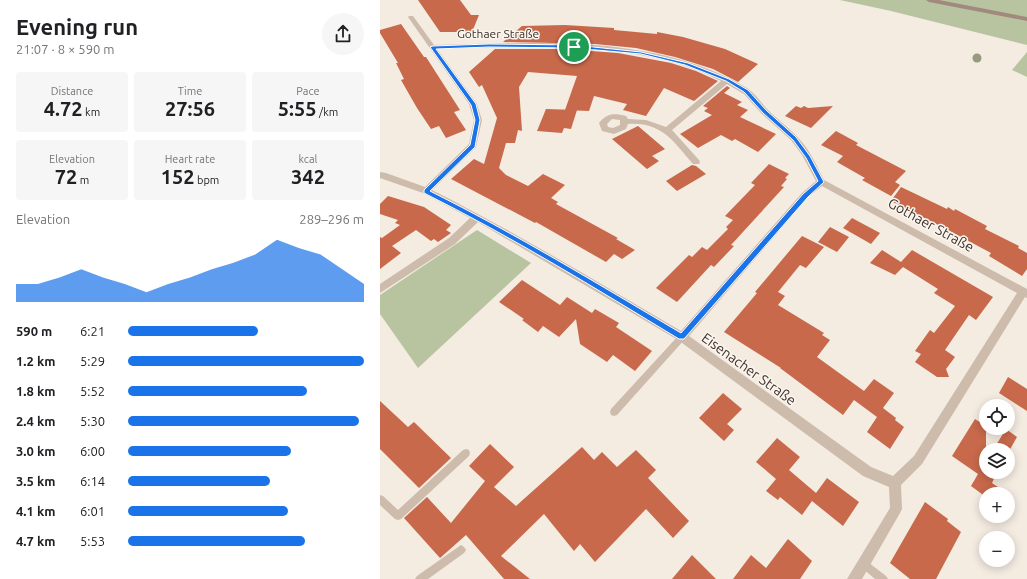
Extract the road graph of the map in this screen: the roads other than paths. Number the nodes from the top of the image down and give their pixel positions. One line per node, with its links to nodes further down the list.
1 (929, 0): 3 (main road)
2 (411, 17): 4 (street)
3 (1027, 19)
4 (433, 47): 5 (street, Gothaer Straße); 11 (street)
5 (727, 80): 7 (street); 10 (street, Gothaer Straße)
6 (625, 122): 7 (street)
7 (666, 130): 8 (street)
8 (696, 162)
9 (380, 175): 11 (street, Eisenacher Straße)
10 (821, 182): 14 (street, Gothaer Straße); 15 (street)
11 (426, 191): 12 (street, Eisenacher Straße)
12 (477, 217): 13 (street); 15 (street, Eisenacher Straße)
13 (380, 289)
14 (1025, 293): 18 (street)
15 (682, 337): 16 (lane); 18 (street, Eisenacher Straße)
16 (614, 412)
17 (466, 453): 19 (lane)
18 (895, 483): 21 (street)
19 (380, 499)
20 (460, 550): 22 (lane)
21 (864, 564): 23 (street); 24 (lane)
22 (420, 579)
23 (854, 579)
24 (883, 579)

